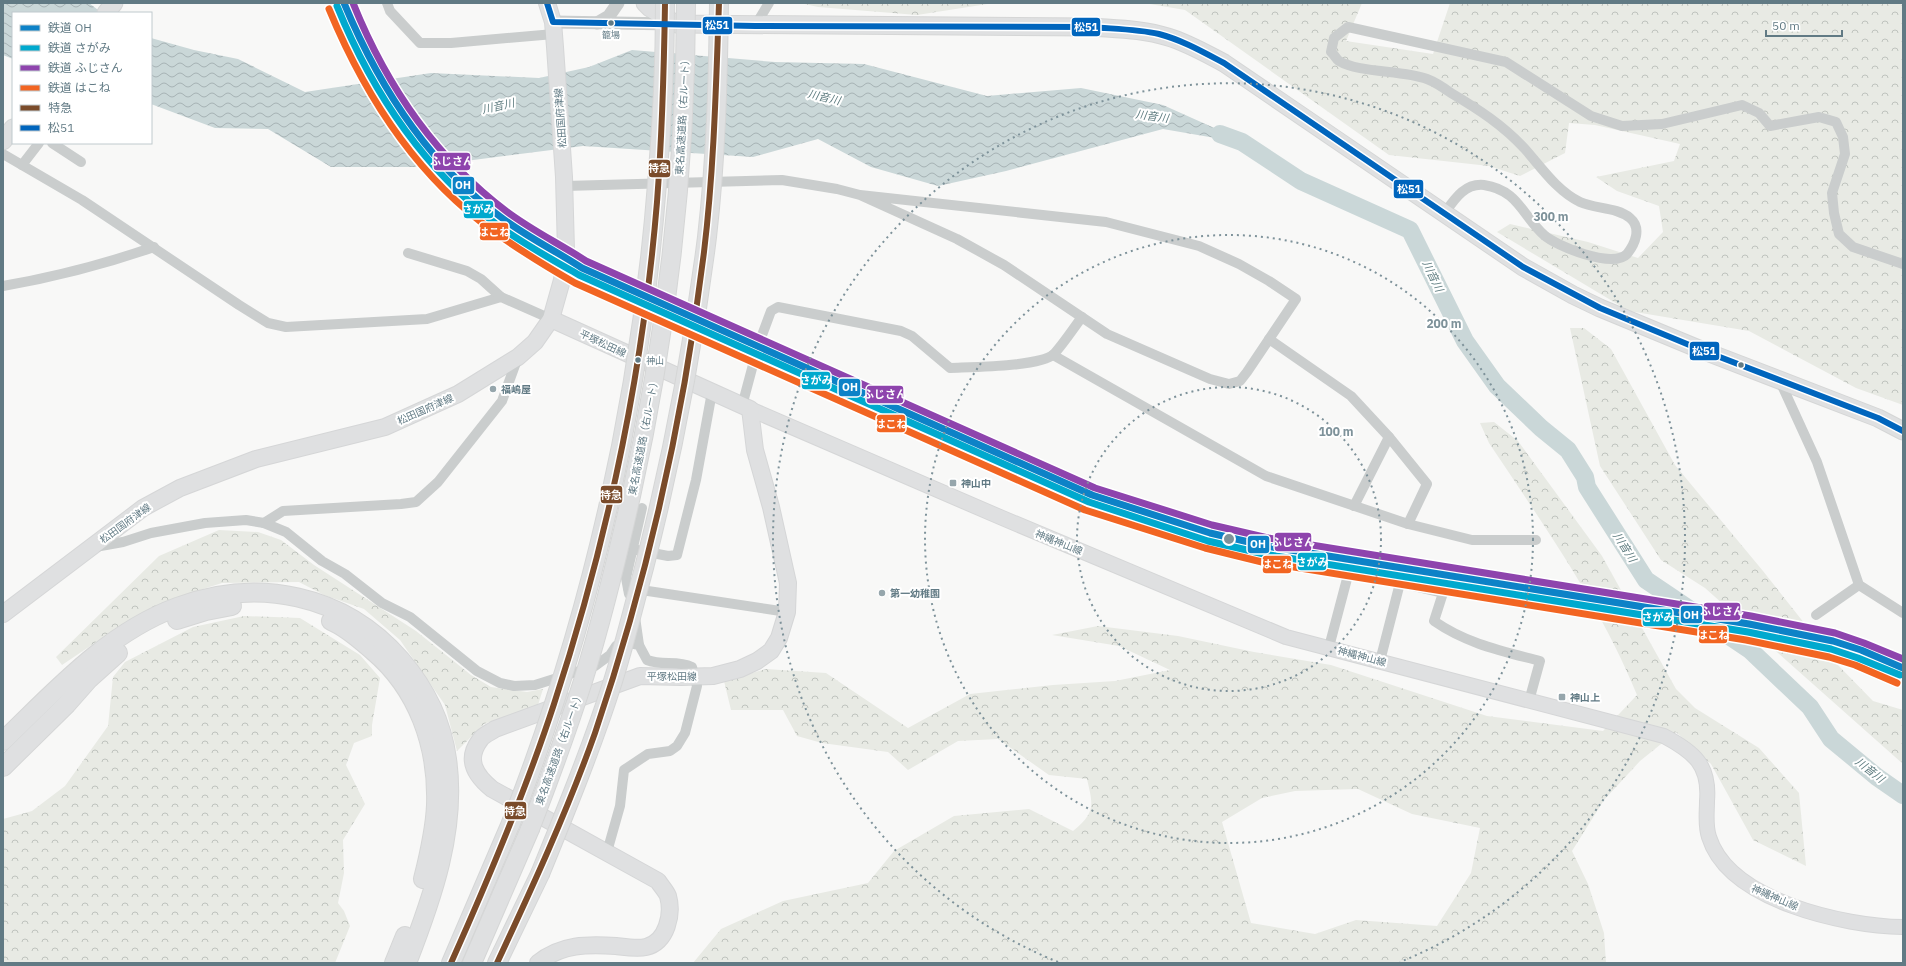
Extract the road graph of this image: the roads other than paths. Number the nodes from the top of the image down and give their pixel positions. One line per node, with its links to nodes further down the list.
1 (114, 3): 12 (highway)
2 (386, 3): 16 (street)
3 (547, 3): 16 (main road, 松田国府津線)
4 (618, 3): 13 (street)
5 (632, 3): 14 (highway)
6 (645, 3): 14 (highway)
7 (657, 3): 14 (highway)
8 (665, 3): 66 (highway, bridge)
9 (686, 3): 73 (highway, 東名高速道路（右ルート）, bridge)
10 (719, 3): 67 (highway, bridge)
11 (769, 3): 15 (street)
12 (107, 12)
13 (597, 23): 14 (street); 16 (street)
14 (676, 24): 15 (highway)
15 (755, 26): 26 (highway)
16 (554, 34): 24 (main road, 松田国府津線)
17 (12, 129): 18 (highway)
18 (3, 141)
19 (38, 144): 23 (street)
20 (54, 144): 22 (street)
21 (3, 154): 23 (street)
22 (81, 162)
23 (22, 165): 27 (street)
24 (564, 182): 25 (street); 33 (main road, 松田国府津線)
25 (860, 195): 32 (street); 34 (street)
26 (1444, 214): 29 (street); 37 (highway)
27 (154, 248): 30 (street); 31 (street)
28 (408, 253): 31 (street)
29 (1903, 264)
30 (3, 286)
31 (501, 298): 33 (street)
32 (1082, 317): 34 (street); 35 (street)
33 (551, 319): 36 (main road, 松田国府津線); 38 (main road, 平塚松田線)
34 (1269, 339): 41 (street)
35 (1053, 355): 39 (street); 42 (street)
36 (518, 357): 44 (street); 47 (main road, 松田国府津線)
37 (1779, 379): 40 (highway); 52 (street)
38 (712, 392): 39 (main road, 平塚松田線); 48 (street)
39 (746, 407): 54 (main road, 平塚松田線); 59 (main road, 神縄神山線)
40 (1903, 431)
41 (1389, 437): 42 (street); 45 (street)
42 (1354, 506): 45 (street)
43 (642, 508): 48 (street)
44 (264, 523): 47 (street); 58 (street)
45 (1408, 524): 46 (street)
46 (1536, 540)
47 (87, 549): 56 (main road, 松田国府津線)
48 (632, 549): 53 (street)
49 (1272, 562): 50 (street)
50 (1348, 575): 51 (street); 59 (street)
51 (1400, 582): 60 (street); 62 (street)
52 (1859, 585): 55 (street); 57 (street)
53 (628, 588): 54 (street); 58 (street)
54 (787, 612): 61 (main road, 平塚松田線)
55 (1903, 613)
56 (3, 614)
57 (1816, 615)
58 (639, 645): 61 (street)
59 (1329, 647): 60 (main road, 神縄神山線)
60 (1380, 661): 62 (main road, 神縄神山線)
61 (694, 677): 65 (street); 65 (main road, 平塚松田線)
62 (1529, 701): 68 (main road, 神縄神山線)
63 (3, 741): 70 (highway)
64 (3, 767): 69 (highway)
65 (607, 852): 76 (main road, 平塚松田線)
66 (489, 876): 71 (highway); 72 (highway)
67 (519, 919): 74 (highway); 75 (highway)
68 (1903, 927)
69 (394, 963)
70 (407, 963)
71 (442, 963)
72 (451, 963)
73 (472, 963)
74 (497, 963)
75 (502, 963)
76 (538, 963)

